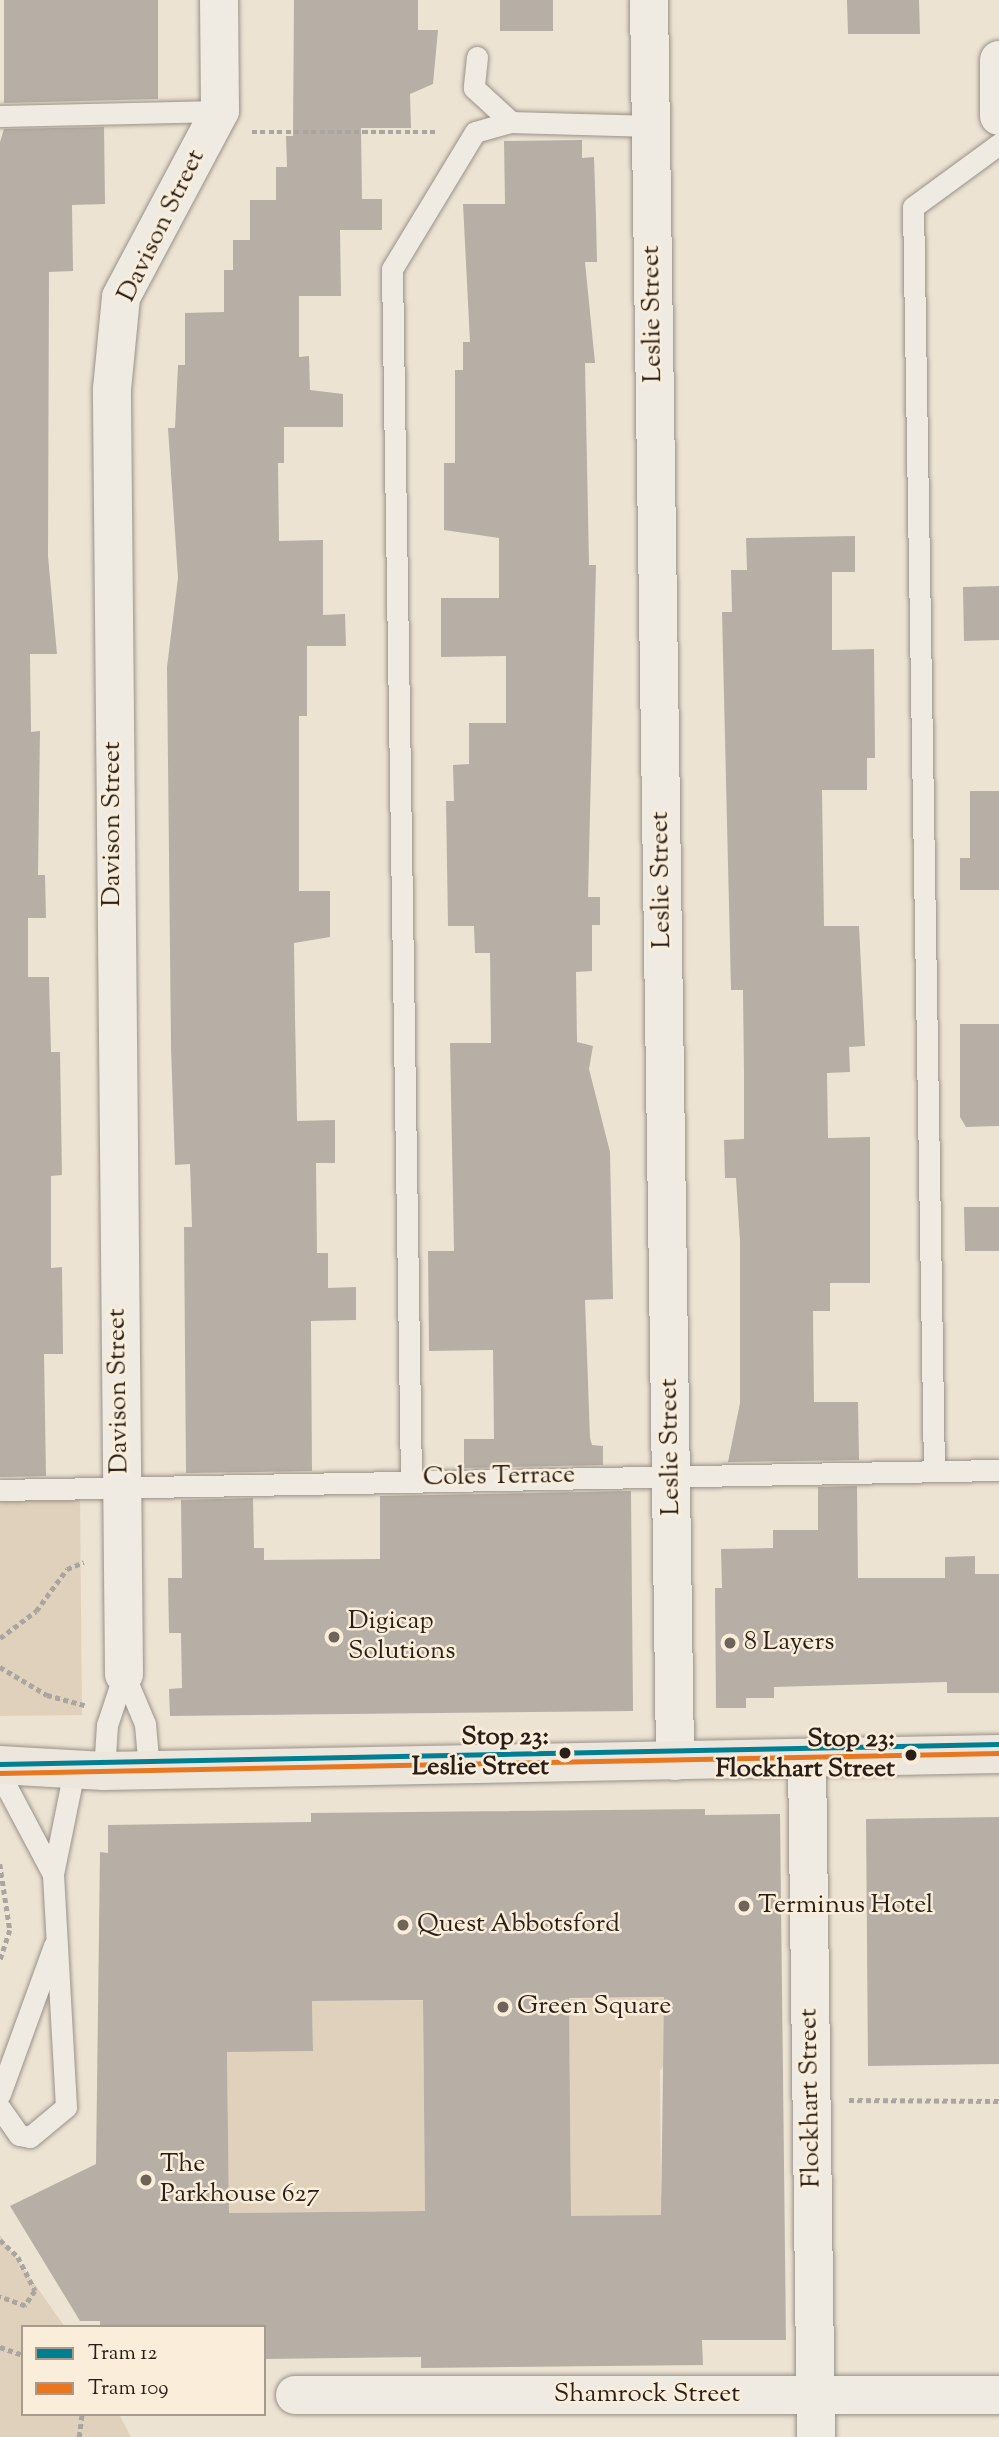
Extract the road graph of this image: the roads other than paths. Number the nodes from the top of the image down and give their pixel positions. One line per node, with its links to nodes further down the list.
1 (219, 0): 5 (street, Davison Street)
2 (649, 0): 9 (street, Leslie Street)
3 (477, 57): 8 (lane)
4 (999, 60): 7 (street)
5 (220, 111): 6 (lane); 15 (street, Davison Street)
6 (0, 116)
7 (999, 116)
8 (511, 122): 9 (lane); 14 (lane)
9 (651, 126): 13 (street, Leslie Street)
10 (999, 144): 12 (lane)
11 (999, 1470): 12 (lane, Coles Terrace)
12 (934, 1471): 13 (lane, Coles Terrace)
13 (671, 1475): 14 (lane, Coles Terrace); 20 (street, Leslie Street)
14 (411, 1479): 15 (lane, Coles Terrace)
15 (120, 1488): 16 (lane, Coles Terrace); 17 (street, Davison Street)
16 (0, 1490)
17 (124, 1674): 21 (lane, Davison Street); 22 (lane, Davison Street)
18 (999, 1754): 19 (main road)
19 (807, 1759): 20 (main road); 28 (street, Flockhart Street)
20 (676, 1761): 21 (main road)
21 (149, 1770): 22 (main road)
22 (89, 1771): 23 (main road); 24 (lane, Davison Street)
23 (1, 1777): 24 (lane)
24 (53, 1874): 25 (lane)
25 (57, 1937): 26 (lane); 27 (lane)
26 (0, 2094)
27 (0, 2109)
28 (815, 2394): 29 (street, Shamrock Street); 30 (street, Shamrock Street); 31 (street, Flockhart Street)
29 (295, 2395)
30 (999, 2395)
31 (816, 2437)

